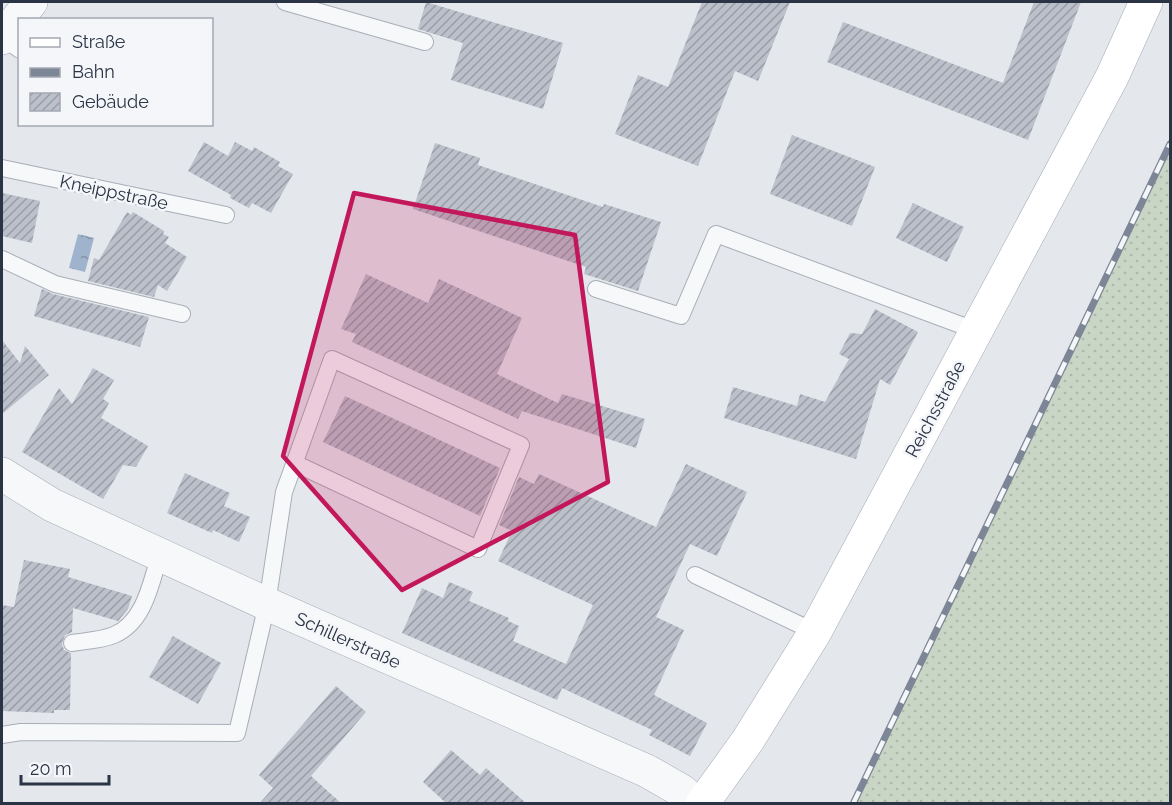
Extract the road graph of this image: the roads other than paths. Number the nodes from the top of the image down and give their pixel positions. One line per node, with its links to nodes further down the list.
1 (31, 2): 4 (street)
2 (285, 2): 7 (lane)
3 (1146, 2): 13 (main road, Reichsstraße)
4 (22, 18)
5 (18, 25): 6 (street)
6 (8, 42)
7 (425, 42)
8 (2, 168): 9 (lane, Kneippstraße)
9 (226, 215)
10 (2, 259): 12 (lane)
11 (596, 290): 13 (lane)
12 (182, 314)
13 (977, 332): 19 (main road, Reichsstraße)
14 (294, 463): 14 (lane); 18 (lane)
15 (2, 474): 16 (street, Schillerstraße)
16 (160, 555): 18 (street, Schillerstraße); 20 (lane)
17 (695, 575): 19 (lane)
18 (267, 604): 21 (lane); 22 (street, Schillerstraße)
19 (816, 632): 23 (main road, Reichsstraße)
20 (72, 643)
21 (2, 735)
22 (695, 804)
23 (702, 804)

